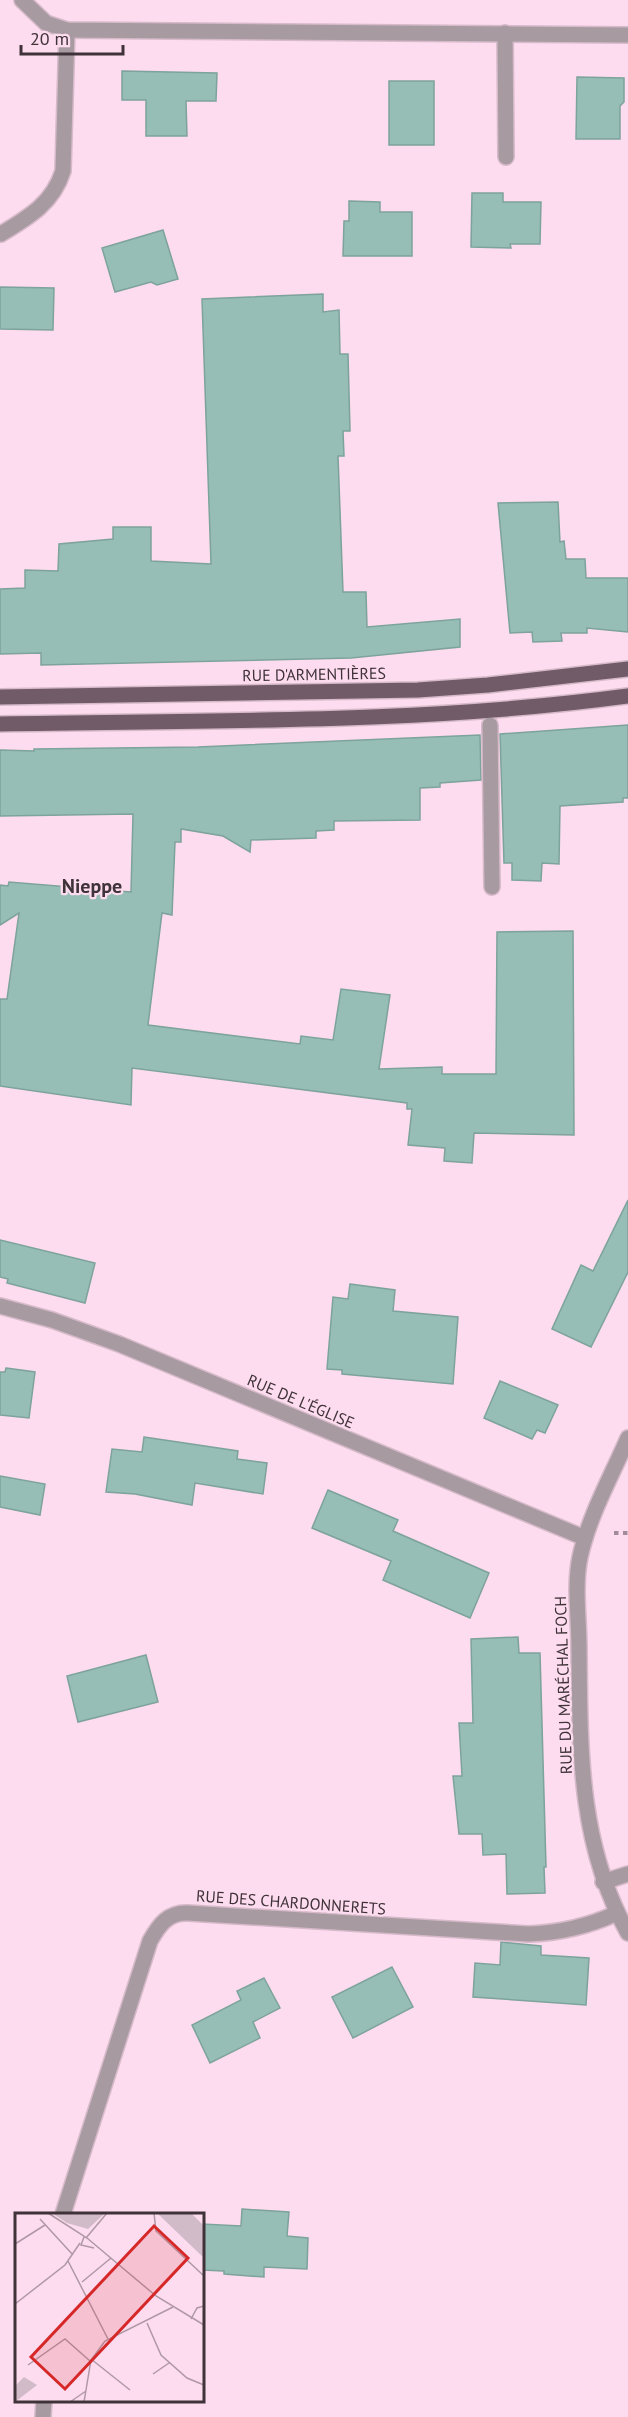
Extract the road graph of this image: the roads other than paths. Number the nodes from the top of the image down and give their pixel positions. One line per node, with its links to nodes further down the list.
1 (22, 0): 2 (street)
2 (67, 30): 3 (street); 6 (street)
3 (505, 33): 4 (street); 5 (street)
4 (628, 34)
5 (506, 157)
6 (2, 234)
7 (628, 669): 9 (main road, RUE D'ARMENTIÈRES)
8 (628, 696): 10 (main road)
9 (0, 697)
10 (0, 724)
11 (490, 725): 12 (street)
12 (492, 887)
13 (0, 1306): 15 (street, RUE DE L'ÉGLISE)
14 (628, 1438): 15 (street, RUE DU MARÉCHAL FOCH)
15 (585, 1538): 17 (street, RUE DU MARÉCHAL FOCH)
16 (628, 1874): 17 (street)
17 (603, 1882): 18 (street, RUE DU MARÉCHAL FOCH)
18 (617, 1913): 19 (street, RUE DU MARÉCHAL FOCH); 20 (street, RUE DES CHARDONNERETS)
19 (628, 1933)
20 (63, 2213)
21 (44, 2402): 22 (street)
22 (43, 2417)

